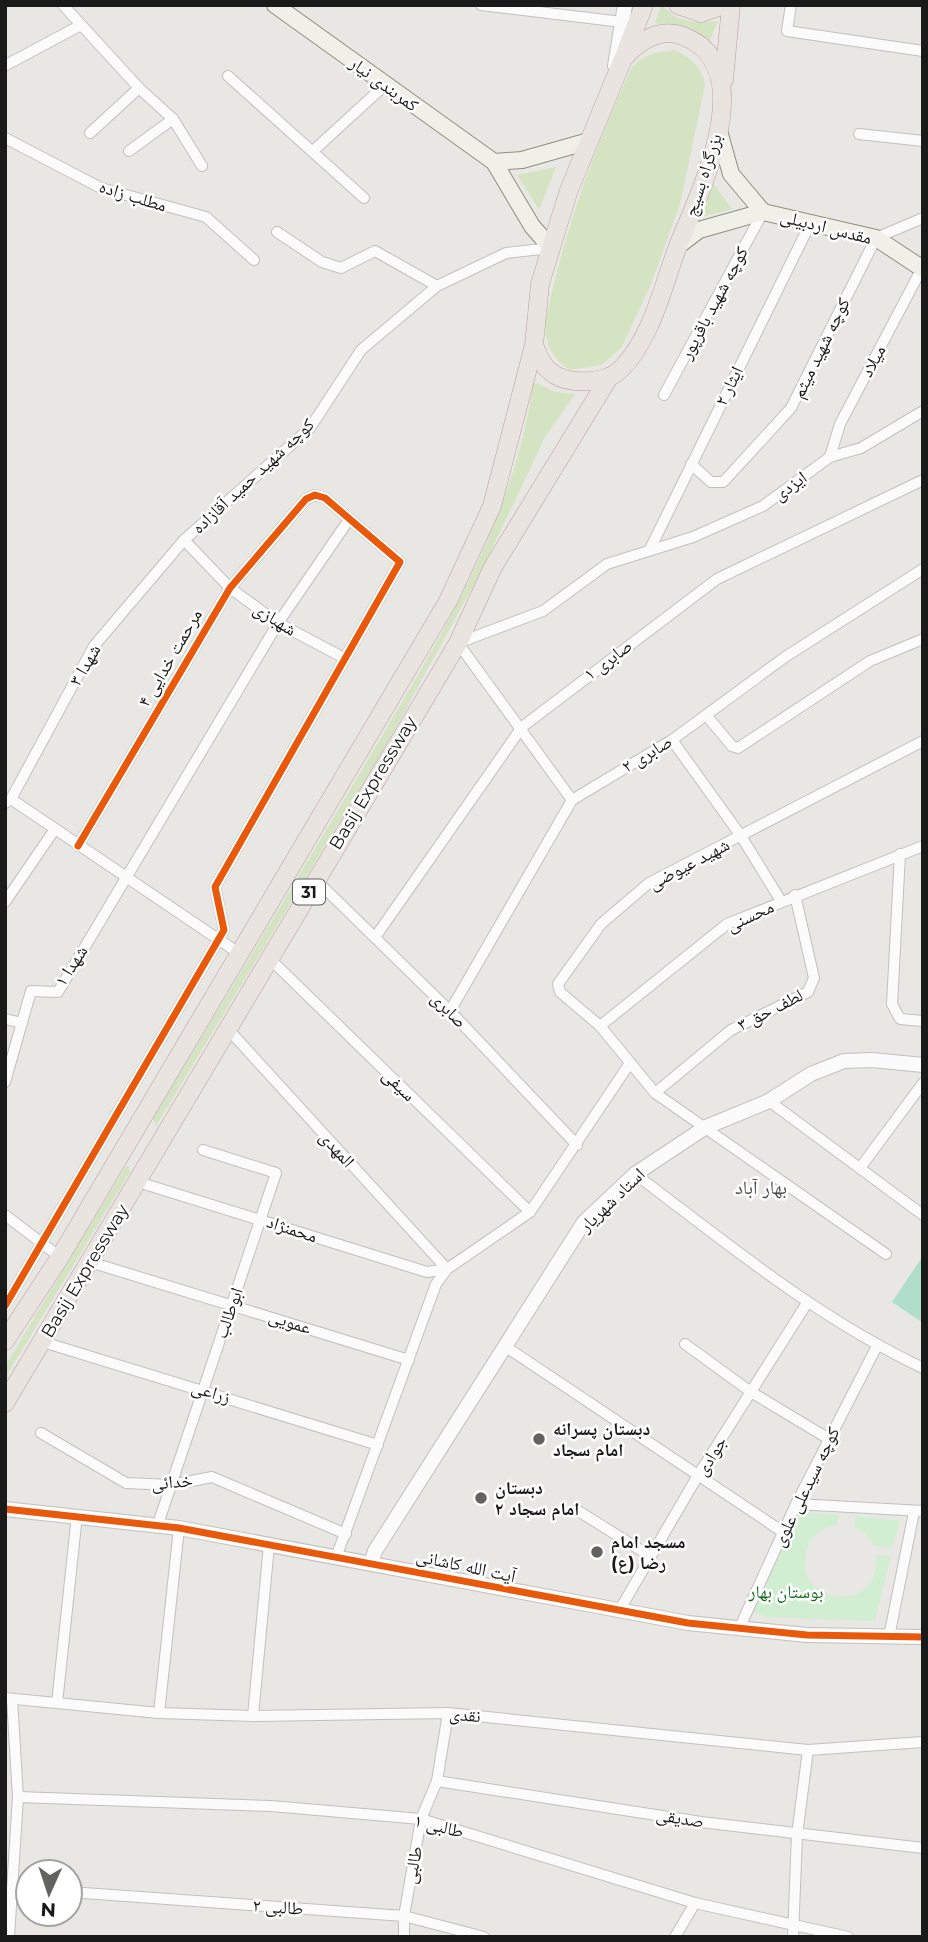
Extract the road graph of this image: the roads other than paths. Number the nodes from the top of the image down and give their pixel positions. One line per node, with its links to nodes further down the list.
1 (63, 5): 11 (street)
2 (275, 5): 17 (main road, کمربندی نیار)
3 (481, 5): 10 (street)
4 (625, 5): 10 (street)
5 (644, 5): 13 (highway)
6 (678, 5): 7 (highway)
7 (724, 5)
8 (731, 5): 19 (highway)
9 (790, 5): 12 (street)
10 (622, 22): 16 (street)
11 (81, 25): 14 (street); 18 (street)
12 (923, 51)
13 (623, 59): 16 (highway, بزرگراه بسیج); 19 (highway, بزرگراه بسیج)
14 (6, 65)
15 (228, 76): 28 (street)
16 (612, 83): 25 (highway, بزرگراه بسیج)
17 (385, 85): 28 (street); 29 (main road, کمربندی نیار)
18 (139, 88): 20 (street); 22 (street)
19 (723, 101): 21 (highway, بزرگراه بسیج)
20 (173, 119): 27 (street); 30 (street)
21 (719, 131): 32 (main road); 37 (highway, بزرگراه بسیج)
22 (90, 133)
23 (859, 134): 26 (street)
24 (5, 138): 39 (street, مطلب زاده)
25 (589, 141): 29 (main road); 38 (highway, بزرگراه بسیج)
26 (923, 141)
27 (129, 151)
28 (313, 151): 31 (street)
29 (495, 162): 38 (main road)
30 (202, 166)
31 (364, 198)
32 (763, 212): 34 (main road, مقدس اردبیلی); 37 (main road); 44 (street, کوچه شهید باقرپور)
33 (923, 218): 36 (street)
34 (810, 224): 36 (main road, مقدس اردبیلی); 47 (street, ایثار ۲)
35 (276, 232): 41 (street)
36 (876, 238): 40 (main road, مقدس اردبیلی); 47 (street, کوچه شهید میثم)
37 (678, 246): 43 (highway, بزرگراه بسیج)
38 (551, 247): 41 (street, کوچه شهید حمید آقازاده); 42 (highway, بزرگراه بسیج)
39 (254, 260)
40 (922, 268): 46 (street, میلاد)
41 (437, 286): 50 (street, کوچه شهید حمید آقازاده)
42 (534, 345): 43 (highway); 76 (highway, Basij Expressway / 31)
43 (608, 379): 56 (highway, Basij Expressway / 31)
44 (664, 395)
45 (923, 411): 46 (street, ایزدی)
46 (830, 457): 51 (street, ایزدی)
47 (691, 464): 51 (street, ایثار ۲)
48 (923, 480): 59 (street, صابری ۱)
49 (348, 520): 53 (street, مرحمت خدایی ۴); 54 (street); 57 (street)
50 (184, 540): 53 (street, شهبازی); 63 (street, شهدا ۳)
51 (650, 549): 56 (street)
52 (923, 569): 58 (street, صابری ۲)
53 (230, 588): 54 (street, شهبازی); 66 (street, مرحمت خدایی ۴)
54 (278, 623): 57 (street, شهبازی); 69 (street)
55 (923, 639): 58 (street)
56 (458, 643): 59 (street); 70 (highway, Basij Expressway / 31)
57 (344, 658): 75 (street)
58 (706, 715): 60 (street, صابری ۲)
59 (522, 727): 62 (street); 74 (street, صابری ۱)
60 (672, 740): 62 (street, صابری ۲); 65 (street)
61 (923, 741): 65 (street, شهید عیوضی)
62 (572, 800): 78 (street, صابری ۲)
63 (8, 801): 64 (street)
64 (55, 829): 66 (street); 73 (street)
65 (741, 836): 72 (street); 82 (street, شهید عیوضی)
66 (78, 846): 69 (street)
67 (923, 846): 68 (street, محسنی)
68 (900, 854): 71 (street, محسنی); 80 (street)
69 (126, 877): 75 (street); 81 (street, شهدا ۱)
70 (316, 880): 74 (street, صابری); 77 (highway, Basij Expressway / 31)
71 (795, 895): 72 (street, محسنی); 88 (street, لطف حق ۳)
72 (781, 901): 82 (street, محسنی)
73 (5, 902)
74 (376, 936): 78 (street, صابری)
75 (218, 939): 76 (street); 102 (street)
76 (240, 954): 91 (highway, Basij Expressway / 31)
77 (268, 957): 83 (highway, Basij Expressway / 31); 98 (street, سیفی)
78 (450, 1010): 92 (street, صابری)
79 (5, 1019): 81 (street)
80 (923, 1021)
81 (22, 1023): 86 (street, شهدا ۱)
82 (600, 1026): 84 (street, شهید عیوضی)
83 (228, 1028): 94 (highway, Basij Expressway / 31); 106 (street, المهدی)
84 (630, 1063): 88 (street, شهید عیوضی); 92 (street)
85 (923, 1065): 89 (street, استاد شهریار)
86 (5, 1082)
87 (923, 1083): 95 (street)
88 (655, 1093): 90 (street, شهید عیوضی)
89 (769, 1101): 90 (street, استاد شهریار); 95 (street)
90 (706, 1127): 96 (street, استاد شهریار); 103 (street, شهید عیوضی)
91 (132, 1136): 94 (highway); 104 (highway, Basij Expressway / 31)
92 (577, 1145): 98 (street)
93 (203, 1150): 101 (street, ابوطالب)
94 (155, 1151): 97 (highway, Basij Expressway / 31)
95 (860, 1168): 99 (street)
96 (635, 1174): 108 (street); 114 (street, استاد شهریار)
97 (138, 1182): 101 (street, محمنژاد); 105 (highway, Basij Expressway / 31)
98 (530, 1212): 106 (street)
99 (923, 1214)
100 (5, 1215): 102 (street)
101 (260, 1219): 106 (street, محمنژاد); 107 (street, ابوطالب)
102 (43, 1245): 104 (street); 109 (street)
103 (886, 1254)
104 (60, 1258): 110 (highway, Basij Expressway / 31)
105 (90, 1262): 107 (street, عمویی); 111 (highway, Basij Expressway / 31)
106 (446, 1269): 115 (street)
107 (232, 1303): 115 (street, عمویی); 117 (street, ابوطالب)
108 (807, 1303): 113 (street); 118 (street, جوادی)
109 (5, 1306)
110 (5, 1341)
111 (43, 1342): 117 (street, زراعی); 119 (highway, Basij Expressway / 31)
112 (685, 1344): 118 (street)
113 (877, 1346): 116 (street); 121 (street, کوچه سیدعلی علوی)
114 (506, 1347): 123 (street); 137 (street, استاد شهریار)
115 (409, 1360): 122 (street)
116 (923, 1368)
117 (203, 1390): 122 (street, زراعی); 124 (street, ابوطالب)
118 (751, 1392): 121 (street); 123 (street, جوادی)
119 (5, 1403)
120 (41, 1433): 124 (street, خدائی)
121 (829, 1439): 125 (street, کوچه سیدعلی علوی)
122 (378, 1445): 133 (street)
123 (698, 1477): 132 (street); 136 (street, جوادی)
124 (171, 1485): 130 (street, ابوطالب); 133 (street, خدائی)
125 (796, 1504): 128 (street); 132 (street, کوچه سیدعلی علوی)
126 (5, 1509): 129 (street, آیت الله کاشانی)
127 (580, 1512): 136 (street)
128 (919, 1512): 140 (street)
129 (78, 1515): 130 (street, آیت الله کاشانی); 143 (street)
130 (158, 1524): 131 (street, آیت الله کاشانی)
131 (179, 1528): 134 (street, آیت الله کاشانی); 144 (street)
132 (783, 1532): 139 (street, کوچه سیدعلی علوی)
133 (346, 1534): 135 (street)
134 (269, 1545): 135 (street, آیت الله کاشانی); 146 (street)
135 (337, 1555): 137 (street, آیت الله کاشانی)
136 (650, 1556): 138 (street, جوادی)
137 (371, 1563): 138 (street, آیت الله کاشانی)
138 (619, 1611): 139 (street, آیت الله کاشانی)
139 (739, 1629): 140 (street, آیت الله کاشانی)
140 (889, 1637): 141 (street, آیت الله کاشانی)
141 (923, 1637)
142 (8, 1698): 143 (street, نقدی); 150 (street)
143 (57, 1703): 144 (street, نقدی)
144 (159, 1713): 146 (street, نقدی)
145 (448, 1713): 146 (street, نقدی); 148 (street, نقدی); 149 (street, طالبی)
146 (253, 1716)
147 (923, 1741): 148 (street, نقدی)
148 (808, 1750): 152 (street)
149 (438, 1780): 151 (street, طالبی); 152 (street, صدیقی)
150 (18, 1797): 151 (street, طالبی ۱); 154 (street)
151 (421, 1819): 156 (street, طالبی ۱); 157 (street, طالبی)
152 (797, 1835): 153 (street, صدیقی); 158 (street)
153 (923, 1847)
154 (12, 1888): 159 (street)
155 (84, 1893): 157 (street, طالبی ۲)
156 (695, 1903): 158 (street, طالبی ۱); 162 (street)
157 (404, 1916): 160 (street, طالبی); 161 (street, طالبی ۲)
158 (793, 1932): 163 (street, طالبی ۱)
159 (9, 1937)
160 (404, 1937)
161 (484, 1937)
162 (675, 1937)
163 (848, 1937)

